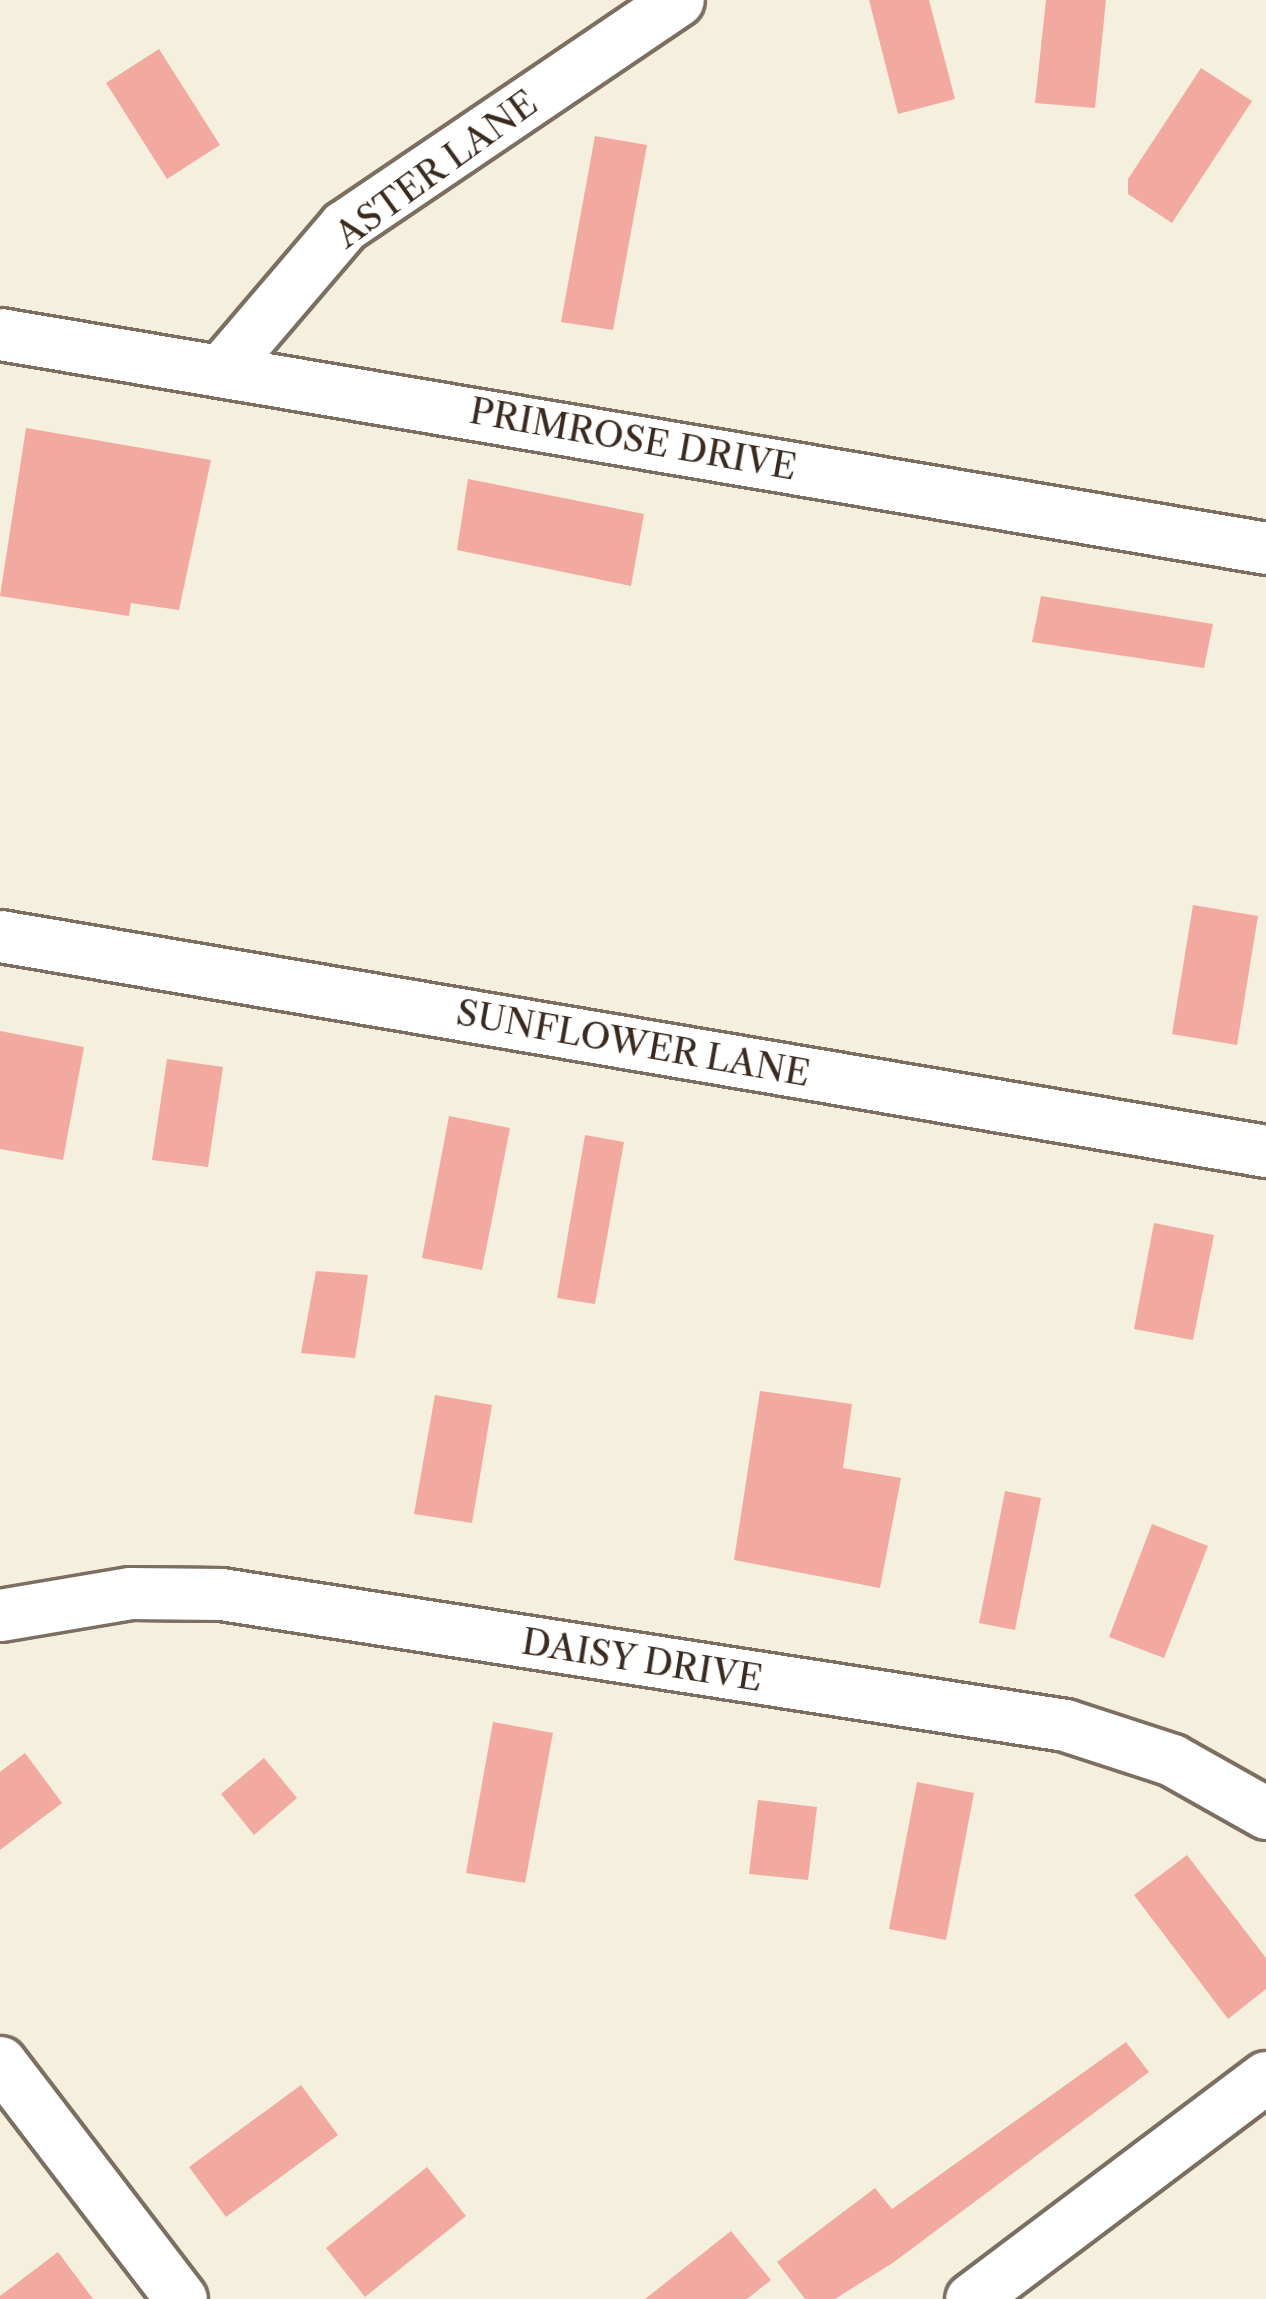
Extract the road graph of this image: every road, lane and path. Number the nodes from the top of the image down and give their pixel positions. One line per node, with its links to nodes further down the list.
1 (678, 0): 3 (street, ASTER LANE)
2 (0, 334): 3 (street, PRIMROSE DRIVE)
3 (222, 368): 4 (street, PRIMROSE DRIVE)
4 (1266, 548)
5 (0, 936): 6 (street, SUNFLOWER LANE)
6 (1266, 1151)
7 (0, 1615): 8 (street, DAISY DRIVE)
8 (1266, 1813)
9 (0, 2062): 11 (street)
10 (1266, 2078): 12 (street)
11 (181, 2299)
12 (971, 2299)

